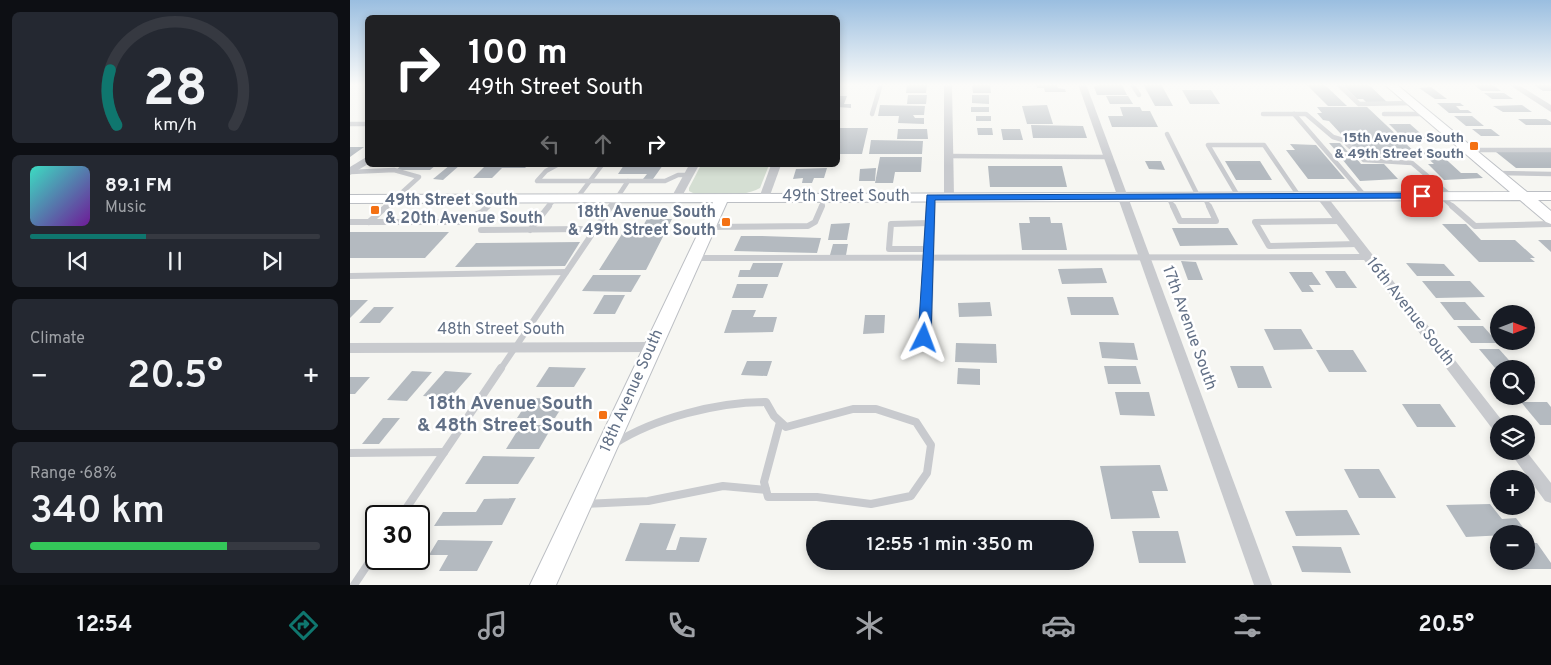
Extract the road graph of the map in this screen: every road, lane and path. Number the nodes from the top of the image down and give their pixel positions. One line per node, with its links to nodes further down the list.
1 (948, 111): 13 (street)
2 (1091, 111): 14 (street, 17th Avenue South)
3 (1424, 111): 7 (main road)
4 (1263, 114): 5 (lane)
5 (1294, 114): 31 (lane); 32 (lane)
6 (1384, 114): 7 (lane)
7 (1427, 114): 11 (main road)
8 (350, 124): 9 (lane)
9 (365, 124)
10 (1167, 134): 27 (lane)
11 (1470, 150): 12 (lane); 21 (main road)
12 (1551, 150)
13 (949, 156): 14 (lane); 37 (street)
14 (1107, 157): 25 (street, 17th Avenue South)
15 (365, 161): 20 (street)
16 (550, 167): 23 (lane)
17 (600, 167): 23 (lane)
18 (775, 167): 45 (street)
19 (692, 170): 24 (lane); 43 (street)
20 (350, 172): 38 (lane)
21 (1498, 174): 22 (lane); 33 (main road)
22 (1550, 175)
23 (590, 181): 24 (lane); 41 (lane)
24 (628, 181): 42 (lane)
25 (1122, 196): 26 (main road, 49th Street South); 37 (main road, 49th Street South); 59 (street, 17th Avenue South)
26 (1168, 196): 27 (main road, 49th Street South); 27 (lane)
27 (1201, 196): 28 (main road, 49th Street South)
28 (1238, 196): 29 (main road, 49th Street South); 29 (lane)
29 (1299, 196): 30 (main road, 49th Street South)
30 (1321, 196): 31 (main road, 49th Street South); 48 (street, 16th Avenue South)
31 (1364, 196): 32 (main road, 49th Street South)
32 (1446, 196): 33 (main road, 49th Street South); 52 (lane)
33 (1524, 196): 34 (main road, 49th Street South); 47 (main road)
34 (1551, 196)
35 (825, 197): 36 (main road, 49th Street South); 45 (main road, 49th Street South); 53 (lane)
36 (931, 197): 37 (main road, 49th Street South); 51 (street)
37 (949, 197)
38 (395, 198): 39 (main road, 49th Street South); 46 (main road, 49th Street South); 50 (lane)
39 (496, 198): 40 (main road, 49th Street South); 50 (lane)
40 (556, 198): 41 (main road, 49th Street South); 56 (lane)
41 (577, 198): 42 (main road, 49th Street South)
42 (617, 198): 43 (main road, 49th Street South); 62 (lane)
43 (676, 198): 44 (main road, 49th Street South)
44 (722, 198): 45 (main road, 49th Street South); 53 (main road, 18th Avenue South)
45 (764, 198)
46 (350, 199)
47 (1551, 219)
48 (1341, 221): 57 (street, 16th Avenue South); 57 (lane)
49 (350, 222): 50 (lane)
50 (369, 222)
51 (930, 223): 58 (street); 58 (lane)
52 (1551, 224)
53 (708, 227): 61 (main road, 18th Avenue South)
54 (581, 229): 56 (lane)
55 (481, 230): 56 (lane)
56 (530, 230)
57 (1358, 244): 60 (street, 16th Avenue South)
58 (928, 254): 59 (lane); 61 (lane); 64 (street)
59 (1145, 257): 60 (lane); 81 (street, 17th Avenue South)
60 (1368, 257): 68 (street, 16th Avenue South)
61 (694, 258): 65 (main road, 18th Avenue South)
62 (566, 272): 63 (lane); 67 (lane)
63 (350, 276)
64 (924, 338)
65 (652, 347): 67 (street, 48th Street South); 70 (main road, 18th Avenue South)
66 (350, 348): 67 (street, 48th Street South)
67 (515, 348): 71 (lane)
68 (1490, 415)
69 (780, 422): 70 (lane); 74 (lane); 74 (lane)
70 (607, 448): 76 (main road, 18th Avenue South)
71 (444, 452): 72 (lane); 77 (lane)
72 (350, 454)
73 (1524, 460): 75 (street)
74 (766, 490): 76 (lane)
75 (1551, 496)
76 (581, 504): 80 (main road, 18th Avenue South)
77 (408, 505)
78 (365, 568): 79 (lane)
79 (354, 585)
80 (543, 585)
81 (1263, 585)

